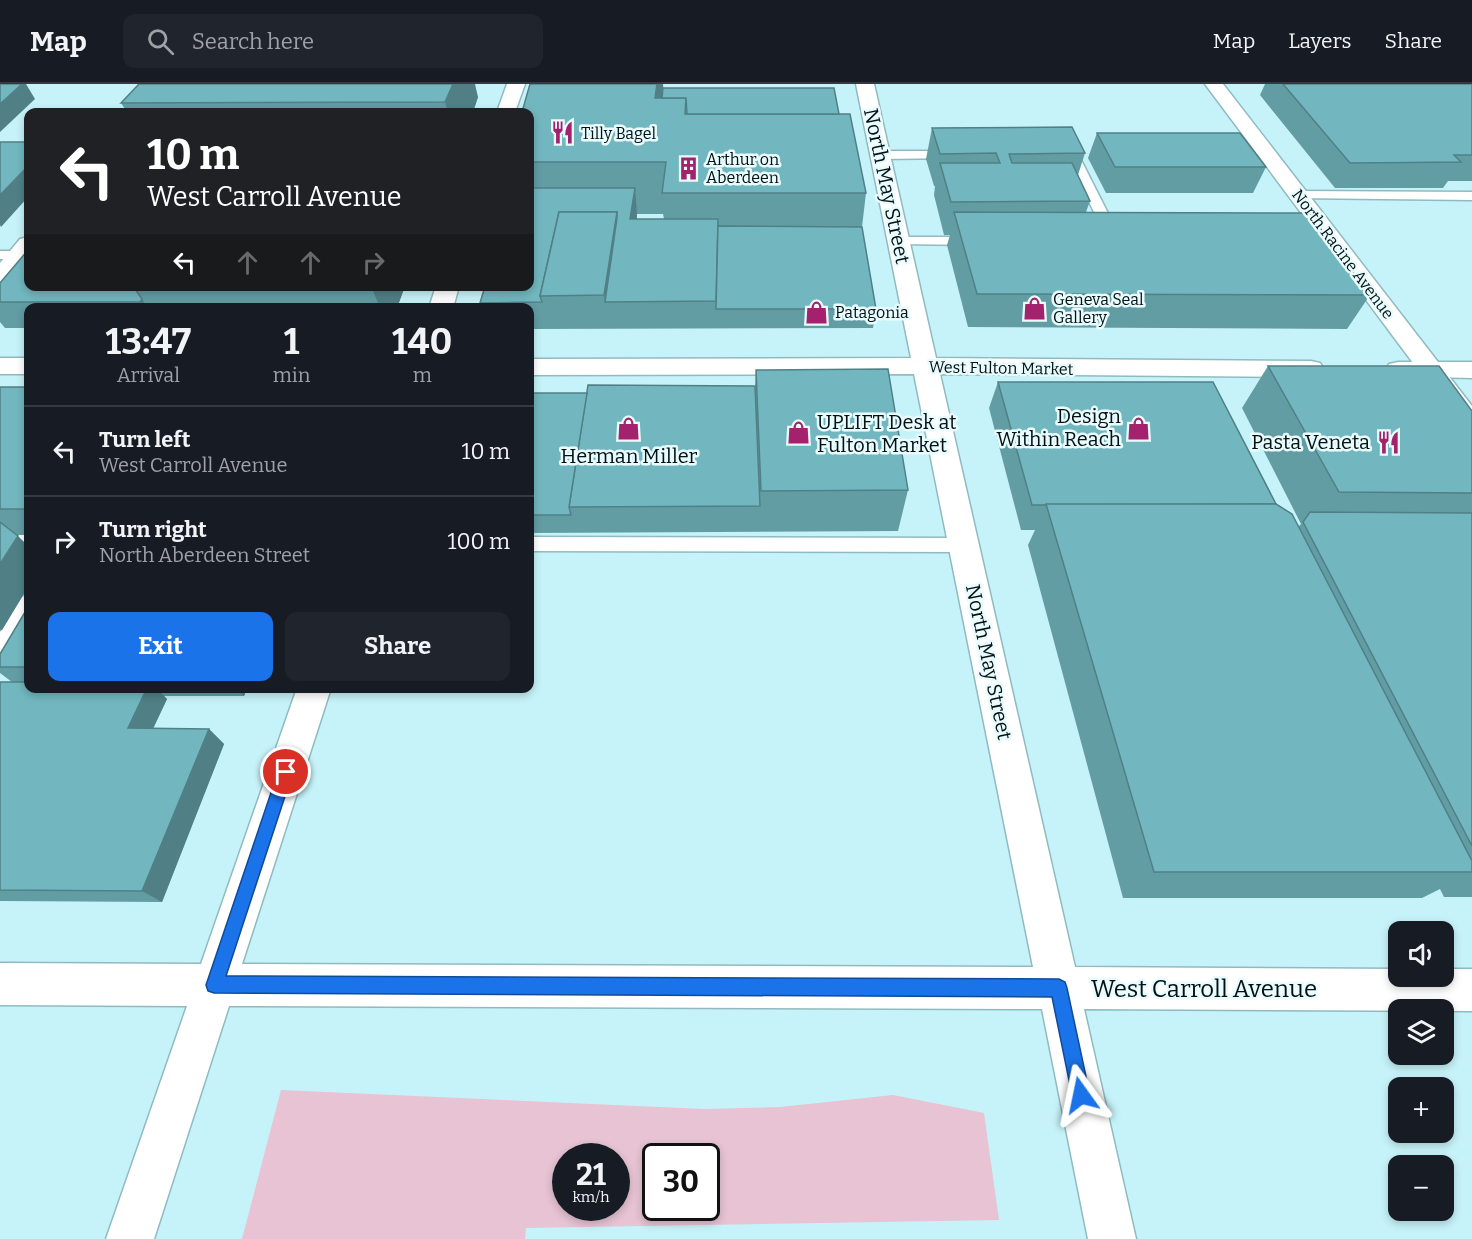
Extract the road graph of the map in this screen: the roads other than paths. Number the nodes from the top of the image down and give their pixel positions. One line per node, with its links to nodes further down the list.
1 (516, 84): 4 (street)
2 (866, 84): 6 (street, North May Street)
3 (1214, 84): 9 (street, North Racine Avenue)
4 (507, 108)
5 (1072, 154): 12 (lane)
6 (881, 155): 7 (lane); 10 (street, North May Street)
7 (971, 155)
8 (1472, 196): 9 (lane)
9 (1301, 207): 14 (street, North Racine Avenue)
10 (899, 241): 11 (lane); 20 (street, North May Street)
11 (991, 241)
12 (1114, 241)
13 (1311, 241): 14 (lane)
14 (1333, 241): 23 (street, North Racine Avenue)
15 (21, 249): 16 (street)
16 (0, 277)
17 (0, 366): 18 (street)
18 (24, 366)
19 (534, 367): 20 (street, West Fulton Market)
20 (926, 367): 21 (street, West Fulton Market); 29 (street, North May Street)
21 (1331, 369)
22 (1376, 369): 23 (street)
23 (1431, 370): 24 (street); 25 (street, North Racine Avenue)
24 (1472, 370)
25 (1472, 424)
26 (0, 542): 27 (lane)
27 (24, 542)
28 (534, 544): 29 (lane)
29 (964, 545): 35 (street, North May Street)
30 (24, 610): 31 (lane)
31 (0, 650)
32 (312, 693): 34 (street)
33 (0, 984): 34 (street, West Carroll Avenue)
34 (214, 985): 35 (street, West Carroll Avenue); 37 (street)
35 (1059, 988): 36 (street, West Carroll Avenue); 38 (street, North May Street)
36 (1472, 990)
37 (130, 1239)
38 (1112, 1239)

